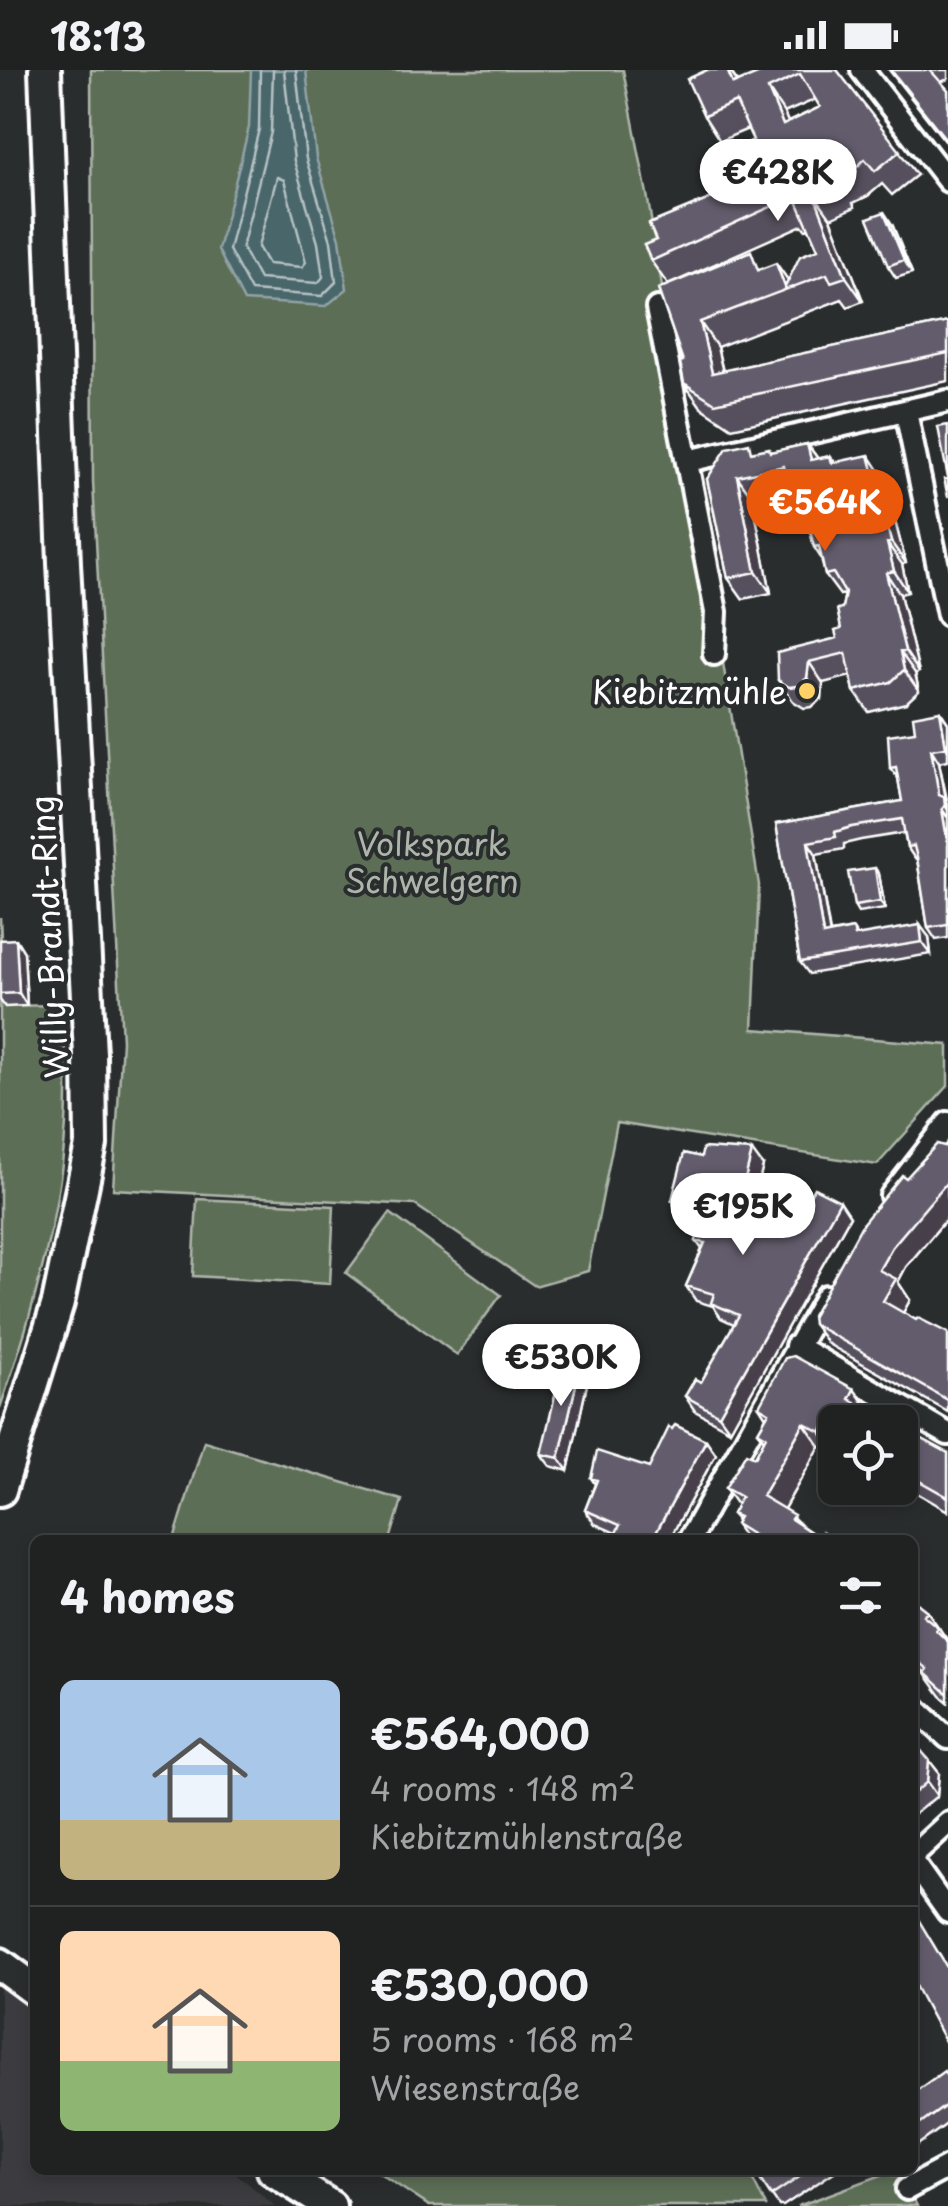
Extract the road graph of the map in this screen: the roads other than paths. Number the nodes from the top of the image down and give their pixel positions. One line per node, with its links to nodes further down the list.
1 (46, 70): 15 (main road, Willy-Brandt-Ring)
2 (862, 70): 3 (street)
3 (948, 181)
4 (656, 308): 7 (street)
5 (948, 401): 6 (street)
6 (906, 412): 7 (street); 8 (street)
7 (688, 461): 9 (street)
8 (948, 615)
9 (714, 654)
10 (947, 1125): 11 (street)
11 (881, 1209)
12 (833, 1284): 13 (street)
13 (796, 1346): 14 (street); 16 (street)
14 (948, 1434)
15 (0, 1490)
16 (693, 1535)
17 (918, 1710): 18 (street)
18 (948, 1738)
19 (948, 1823): 20 (street)
20 (918, 1853)
21 (918, 1868): 22 (street)
22 (948, 1912)
23 (0, 1964): 24 (main road)
24 (30, 1986)
25 (948, 2167): 28 (street)
26 (285, 2175): 27 (main road)
27 (317, 2189)
28 (907, 2189)

